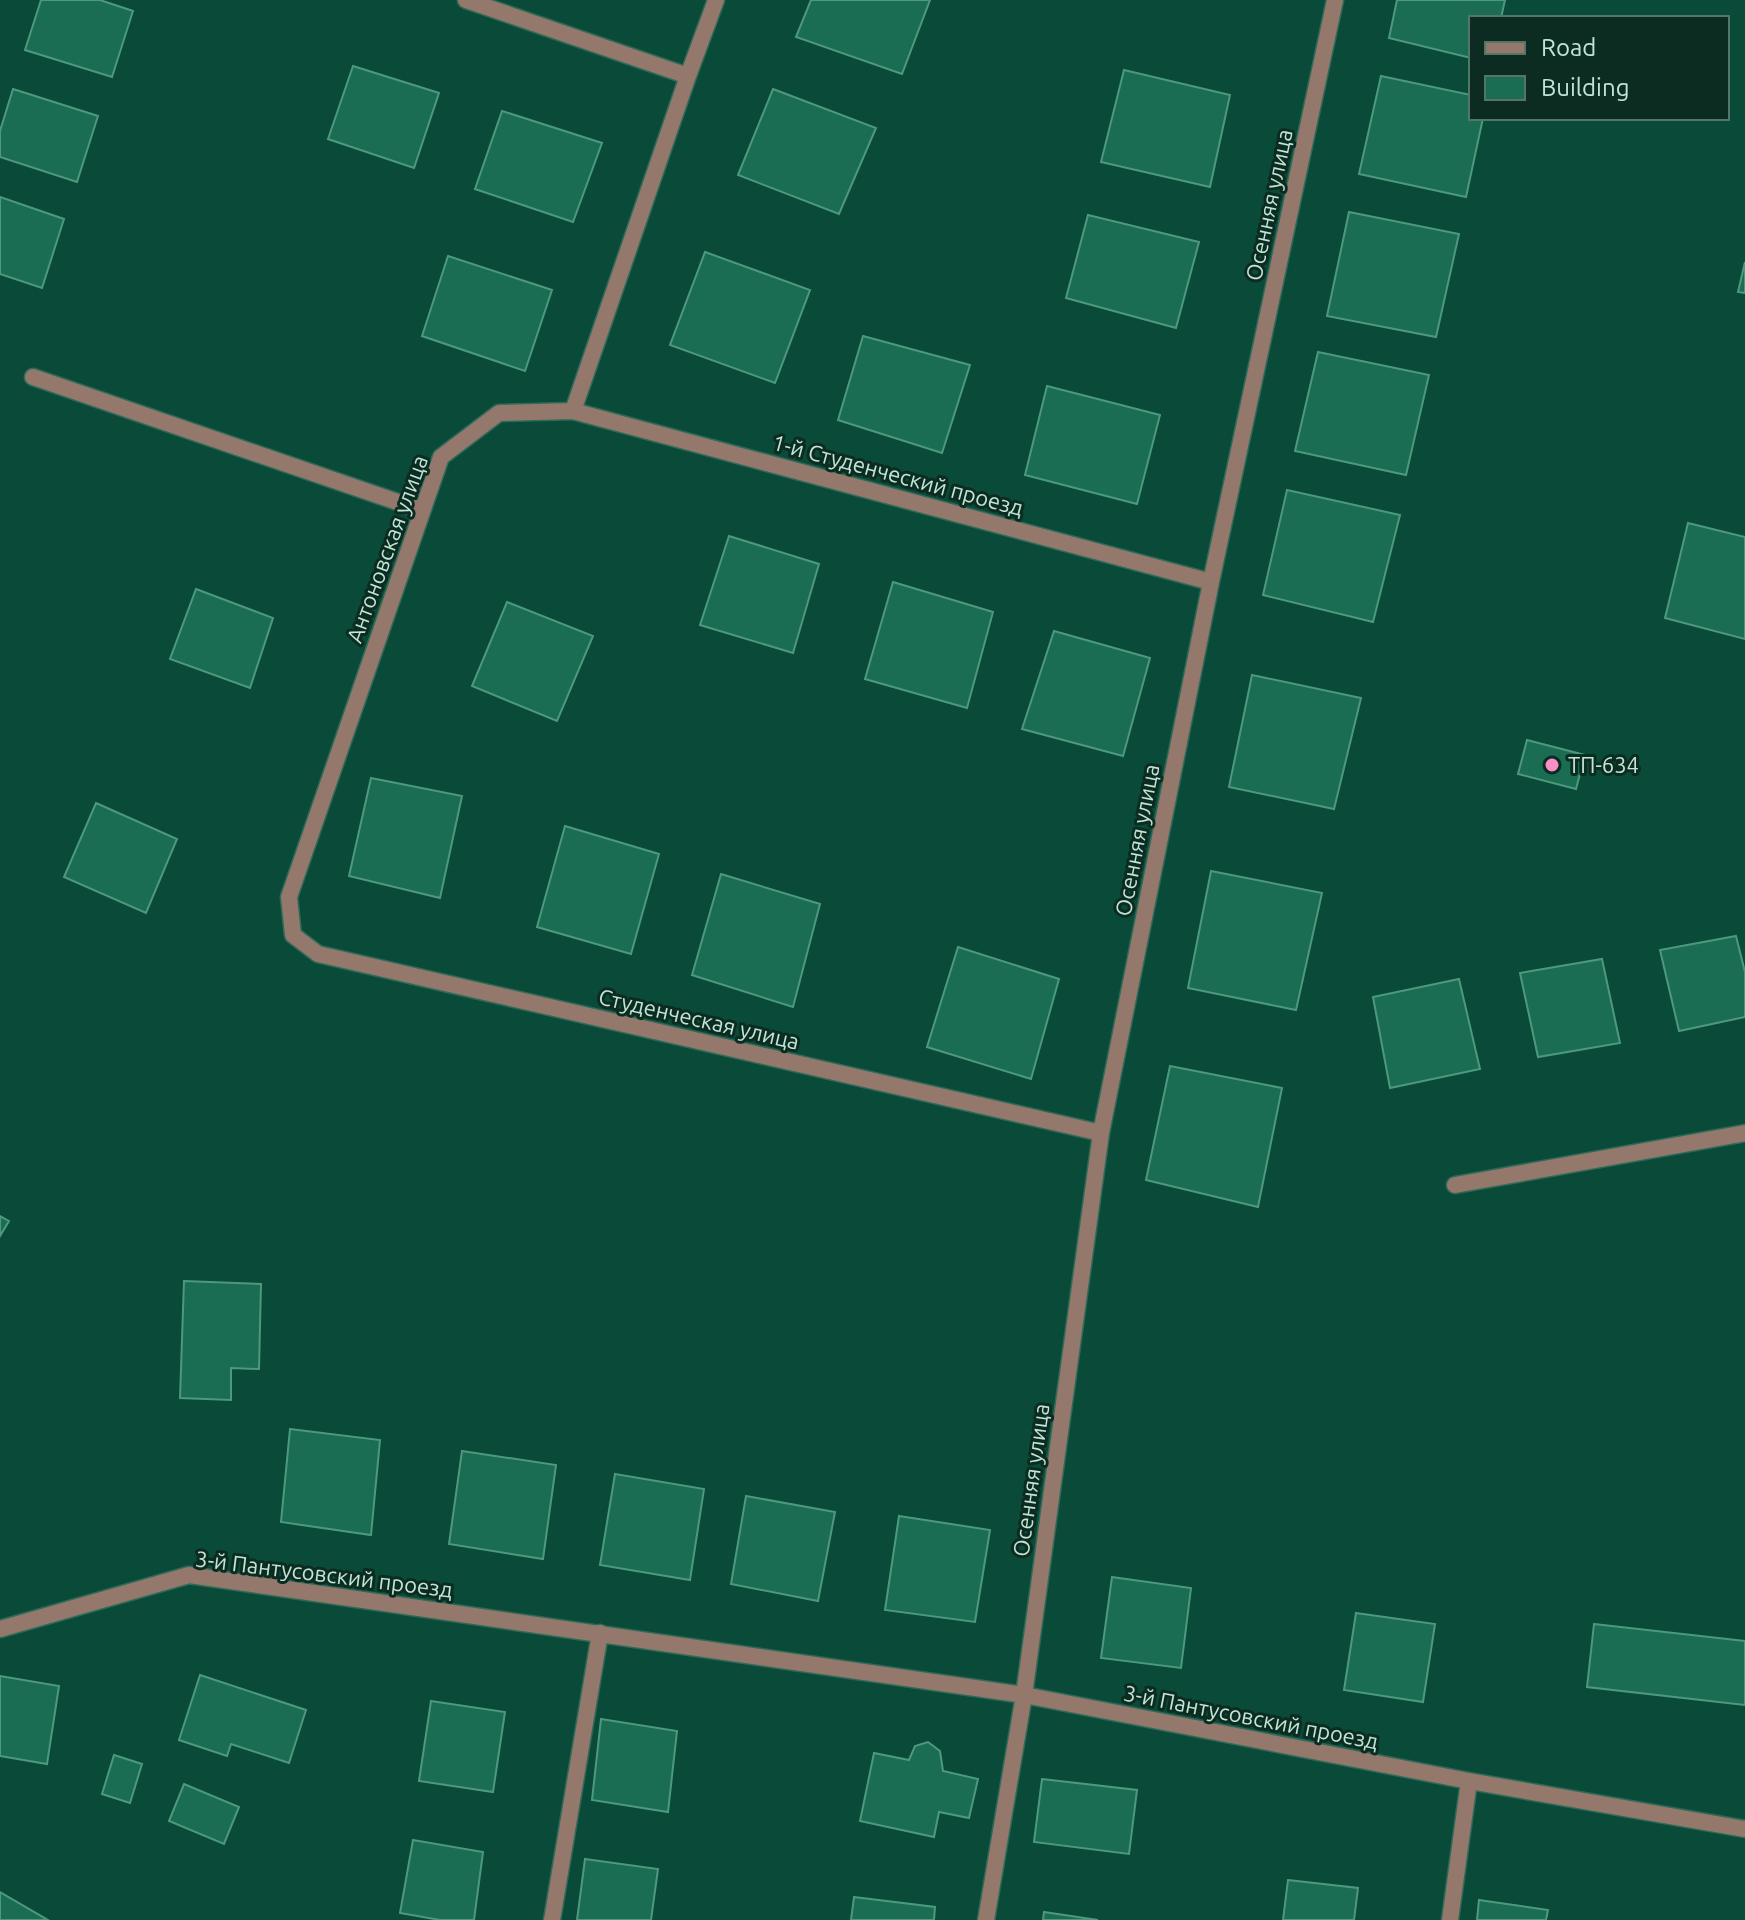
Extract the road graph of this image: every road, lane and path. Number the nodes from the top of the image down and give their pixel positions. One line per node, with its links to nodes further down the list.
1 (466, 0): 4 (street)
2 (716, 0): 4 (street)
3 (1335, 0): 8 (street, Осенняя улица)
4 (688, 76): 6 (street)
5 (33, 377): 7 (street)
6 (573, 411): 7 (street, Антоновская улица); 8 (street, 1-й Студенческий проезд)
7 (421, 510): 9 (street, Антоновская улица)
8 (1211, 582): 10 (street, Осенняя улица)
9 (293, 935): 10 (street, Студенческая улица)
10 (1101, 1133): 15 (street, Осенняя улица)
11 (1745, 1133): 12 (street)
12 (1455, 1185)
13 (0, 1629): 14 (street, 3-й Пантусовский проезд)
14 (600, 1633): 15 (street, 3-й Пантусовский проезд); 18 (street)
15 (1024, 1695): 16 (street, 3-й Пантусовский проезд); 19 (street)
16 (1469, 1781): 17 (street, 3-й Пантусовский проезд); 20 (street)
17 (1745, 1829)
18 (552, 1920)
19 (986, 1920)
20 (1450, 1920)

